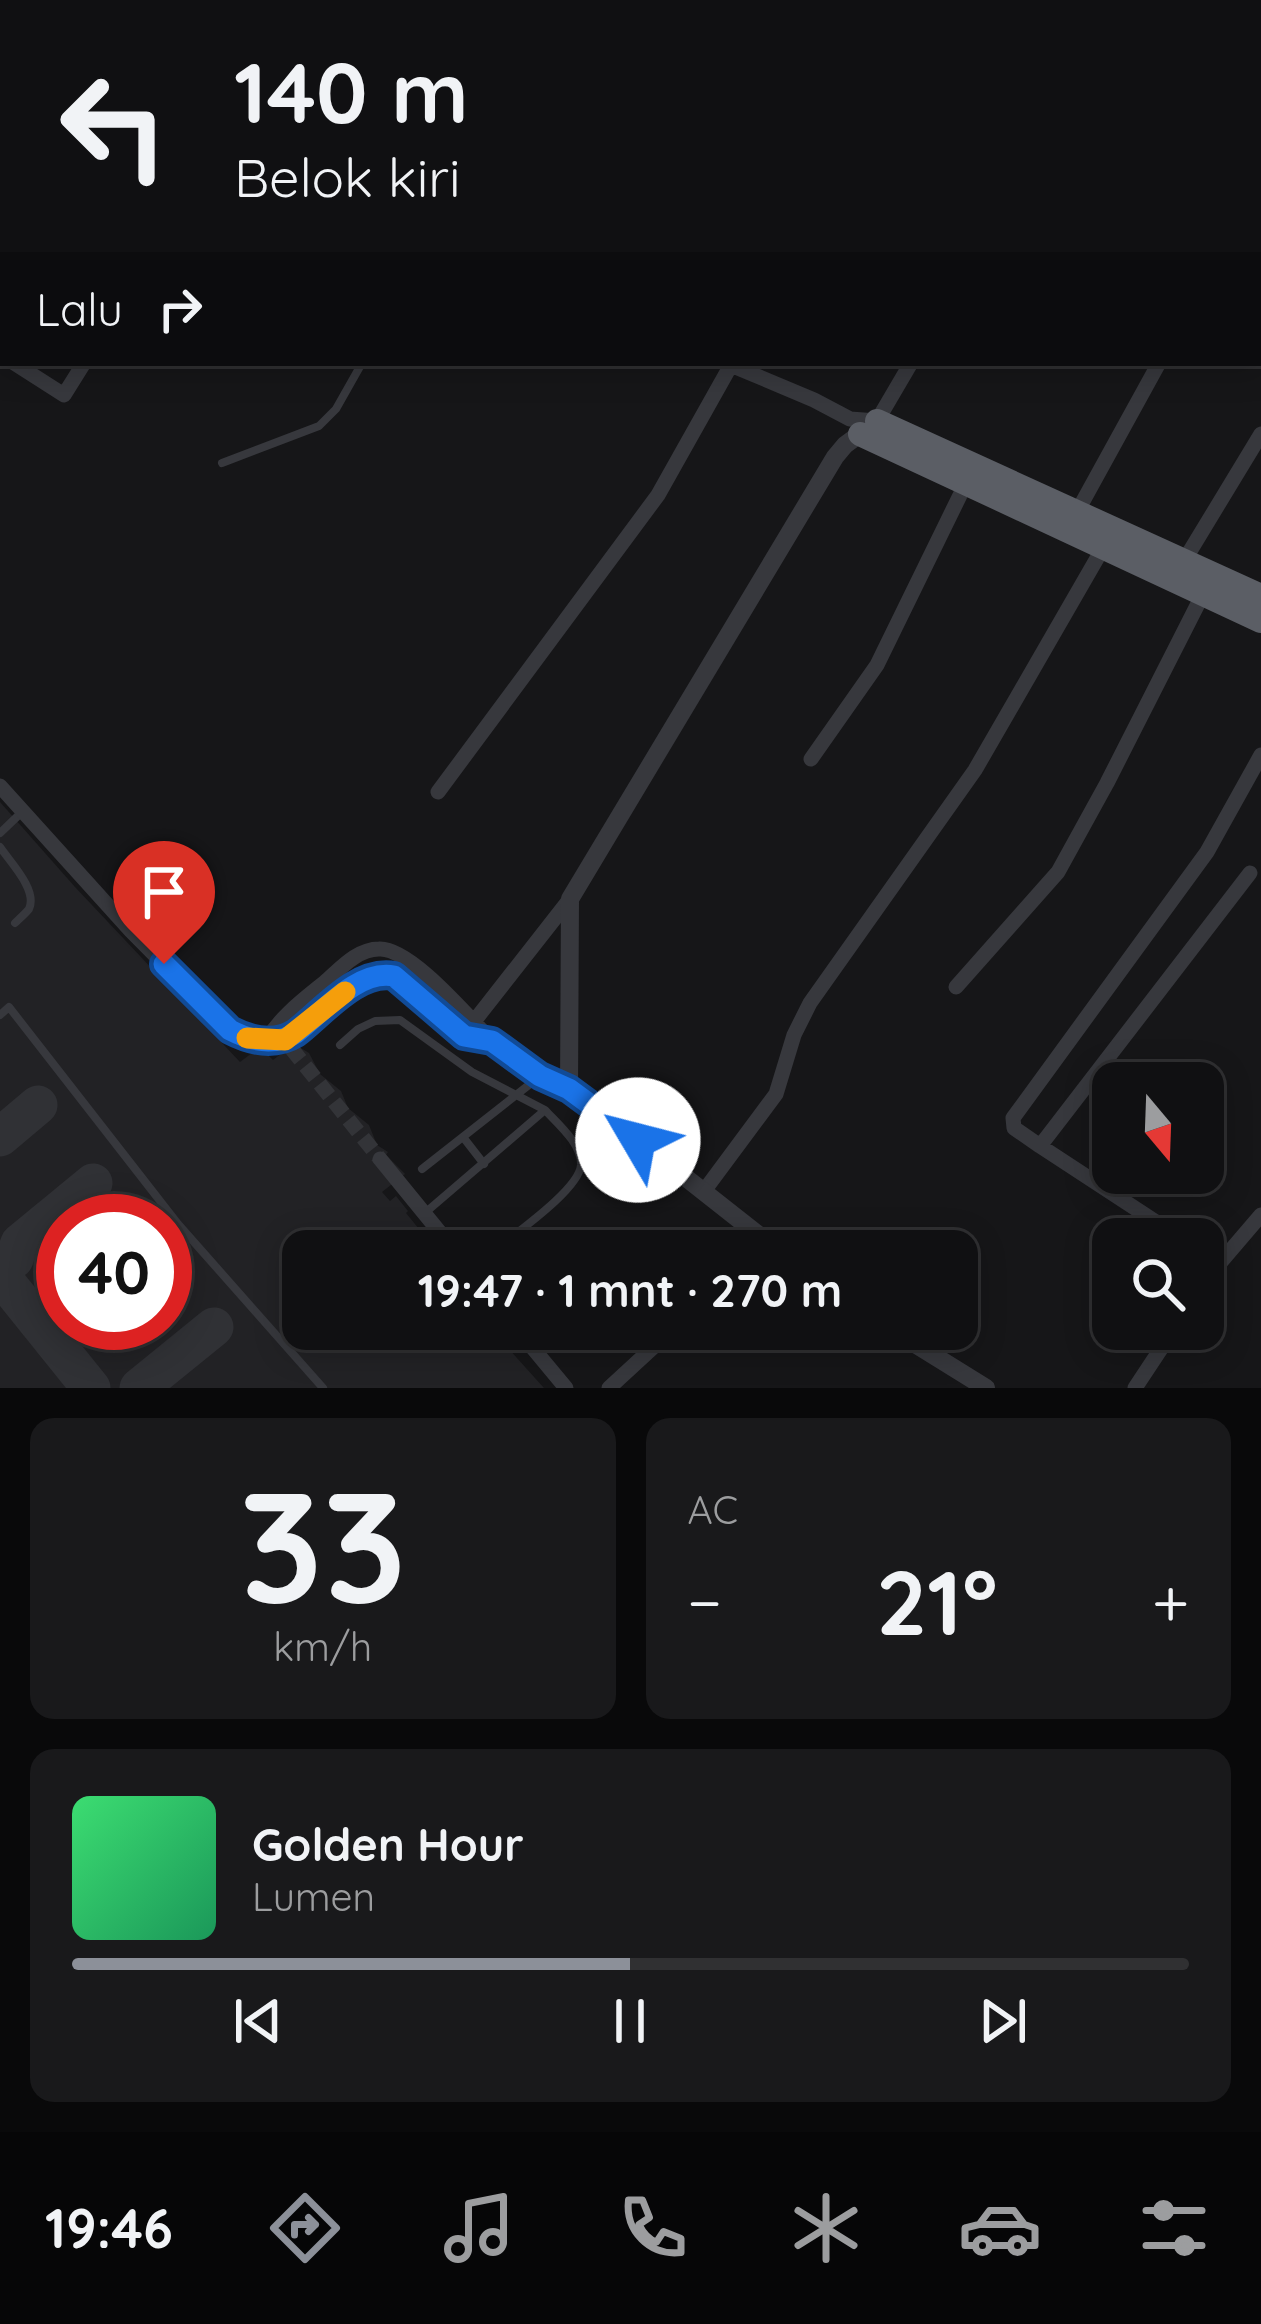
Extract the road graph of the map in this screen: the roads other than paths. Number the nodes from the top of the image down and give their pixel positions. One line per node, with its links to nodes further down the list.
1 (19, 366): 2 (street)
2 (82, 366)
3 (360, 366): 10 (lane)
4 (728, 366): 21 (street)
5 (734, 366): 8 (street)
6 (909, 366): 8 (street)
7 (1157, 366): 12 (street)
8 (862, 425): 11 (highway); 12 (highway); 26 (street)
9 (1261, 434): 14 (street)
10 (222, 463)
11 (965, 483): 13 (highway); 19 (street)
12 (1077, 512): 14 (highway)
13 (1103, 548): 15 (highway); 44 (street)
14 (1184, 561): 15 (highway)
15 (1208, 584): 16 (highway); 17 (highway); 28 (street)
16 (1261, 596)
17 (1261, 621)
18 (1261, 754): 40 (street)
19 (811, 759)
20 (0, 786): 22 (street)
21 (438, 792)
22 (23, 812): 23 (lane); 32 (street)
23 (0, 833)
24 (0, 847): 27 (lane)
25 (1250, 873): 40 (street)
26 (570, 898): 30 (street); 36 (street)
27 (15, 923)
28 (956, 987)
29 (0, 1015): 56 (lane)
30 (475, 1020): 31 (street); 32 (street); 33 (street)
31 (464, 1036): 32 (street); 33 (street)
32 (279, 1039)
33 (492, 1041): 35 (street)
34 (340, 1045): 37 (lane)
35 (540, 1076): 36 (street); 37 (lane)
36 (569, 1089): 44 (street)
37 (516, 1095): 38 (lane); 39 (lane)
38 (545, 1110): 42 (lane); 49 (lane)
39 (463, 1137): 42 (lane); 43 (lane)
40 (1040, 1146): 47 (street)
41 (380, 1159): 45 (street)
42 (484, 1164): 45 (lane)
43 (422, 1169)
44 (704, 1191): 50 (street)
45 (426, 1213): 48 (street)
46 (1261, 1215): 51 (street)
47 (1150, 1218)
48 (439, 1230)
49 (519, 1230)
50 (748, 1230)
51 (1224, 1258)
52 (535, 1350): 57 (street)
53 (650, 1350): 58 (street)
54 (925, 1350): 59 (street)
55 (1160, 1350): 60 (street)
56 (322, 1388)
57 (566, 1388)
58 (609, 1388)
59 (986, 1388)
60 (1135, 1388)

